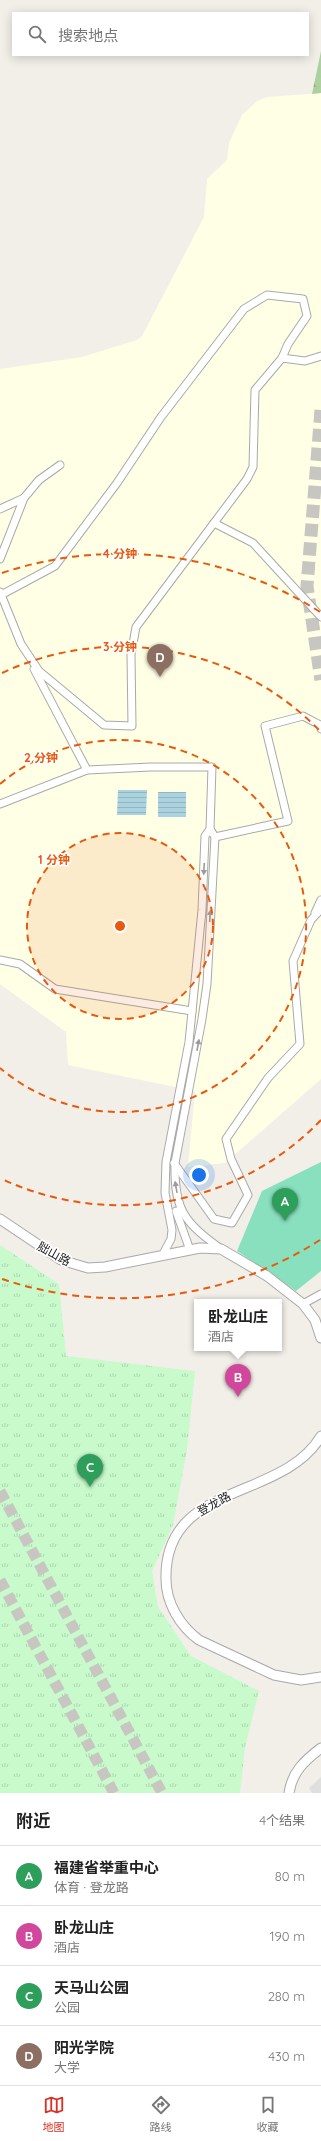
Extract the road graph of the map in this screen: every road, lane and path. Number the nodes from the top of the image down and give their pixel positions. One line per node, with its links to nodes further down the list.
1 (321, 356): 2 (street)
2 (282, 358): 6 (street); 8 (street)
3 (60, 465): 4 (street)
4 (24, 498): 5 (street); 7 (street)
5 (0, 509)
6 (214, 523): 9 (street); 10 (street)
7 (0, 559)
8 (1, 593): 10 (street)
9 (321, 617)
10 (21, 644): 12 (street)
11 (321, 729): 15 (street)
12 (86, 770): 13 (street); 14 (street)
13 (0, 804)
14 (210, 829): 15 (street); 21 (street, one-way to 21)
15 (214, 837): 20 (street, one-way to 15)
16 (321, 900): 18 (street)
17 (321, 908): 18 (street)
18 (312, 920): 26 (street)
19 (0, 960): 22 (street)
20 (207, 975): 21 (street); 24 (street, one-way to 20)
21 (196, 976): 22 (street)
22 (192, 1011): 23 (street)
23 (184, 1066): 24 (street); 25 (street)
24 (194, 1068): 26 (street)
25 (166, 1162): 26 (street); 28 (street)
26 (175, 1163): 27 (street, one-way to 26)
27 (178, 1210): 28 (street); 30 (street); 31 (street)
28 (169, 1213): 32 (street)
29 (0, 1219): 32 (street, 胐山路)
30 (221, 1249): 31 (street); 34 (street)
31 (190, 1250): 32 (street)
32 (162, 1256)
33 (321, 1294): 34 (street)
34 (303, 1304): 35 (street)
35 (321, 1338)
36 (321, 1436): 37 (street, 登龙路)
37 (321, 1677)
38 (321, 1748): 39 (street)
39 (289, 1793)

